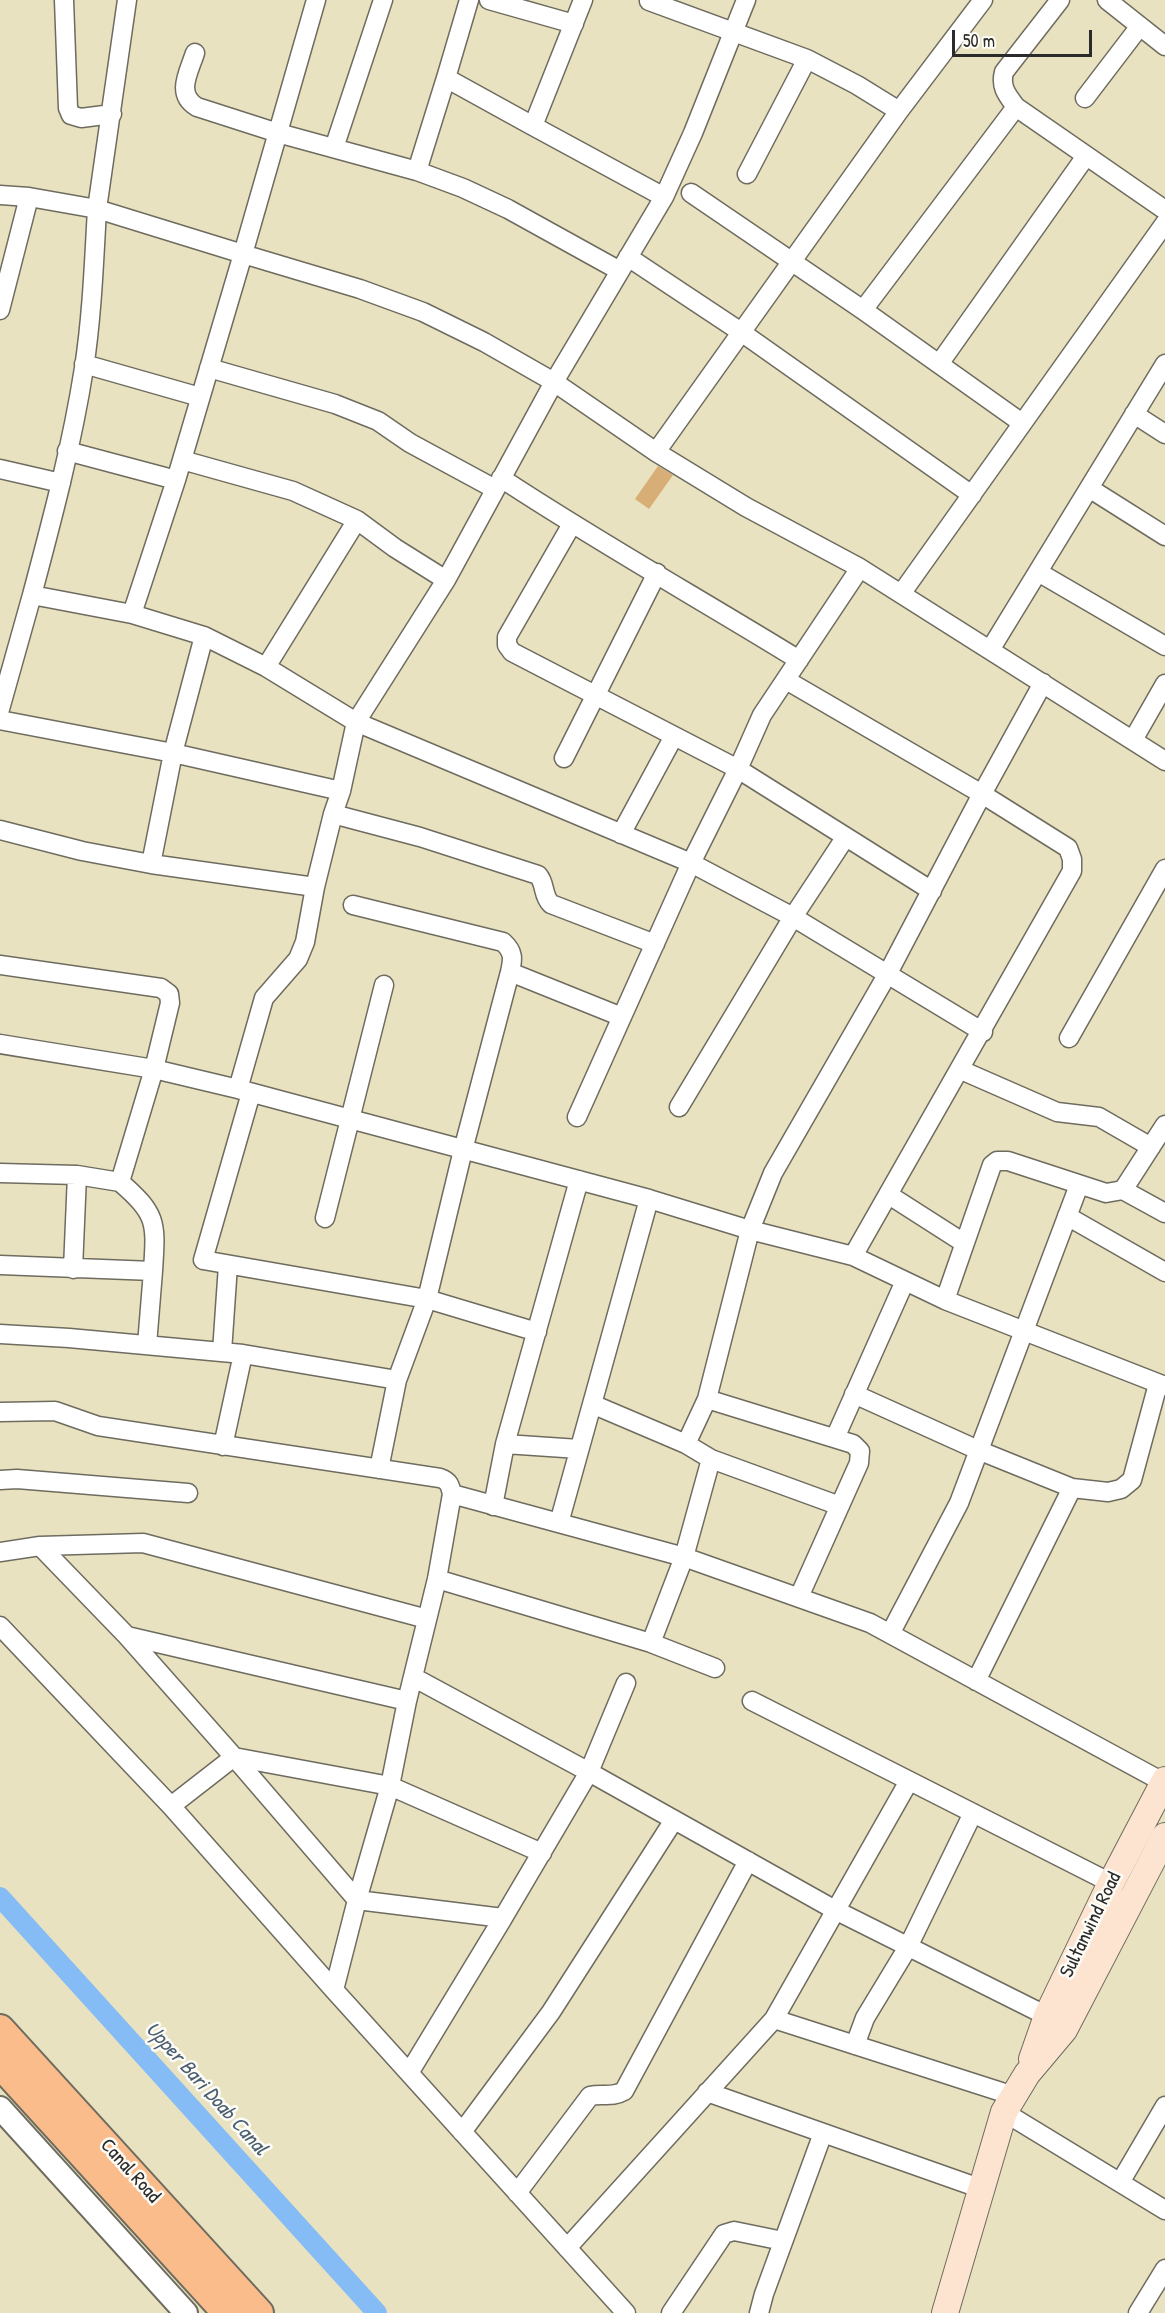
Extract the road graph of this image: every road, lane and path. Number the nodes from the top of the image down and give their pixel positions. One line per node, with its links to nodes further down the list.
1 (64, 0): 23 (street)
2 (127, 0): 23 (street)
3 (316, 0): 25 (street)
4 (383, 0): 26 (street)
5 (469, 0): 19 (street)
6 (489, 0): 13 (street)
7 (583, 0): 13 (street)
8 (746, 0): 15 (street)
9 (983, 0): 22 (street)
10 (1060, 0): 21 (street)
11 (1107, 0): 14 (street)
12 (649, 1): 15 (street)
13 (574, 24): 24 (street)
14 (1140, 26): 16 (street); 20 (street)
15 (734, 31): 18 (street); 33 (street)
16 (1165, 46)
17 (195, 53): 25 (street)
18 (807, 59): 22 (street); 29 (street)
19 (446, 78): 24 (street); 28 (street)
20 (1085, 98)
21 (1016, 107): 27 (street); 41 (street)
22 (899, 111): 38 (street)
23 (112, 114): 34 (street)
24 (533, 126): 33 (street)
25 (278, 133): 26 (street); 37 (street)
26 (334, 148): 28 (street)
27 (1086, 156): 35 (street); 44 (street)
28 (417, 171): 39 (street)
29 (747, 174)
30 (690, 193): 38 (street)
31 (0, 195): 32 (street)
32 (29, 197): 34 (street); 40 (street)
33 (664, 197): 39 (street)
34 (97, 209): 37 (street); 43 (street)
35 (1165, 210)
36 (1165, 223): 50 (street)
37 (243, 254): 46 (street); 47 (street)
38 (791, 262): 41 (street); 42 (street)
39 (624, 264): 42 (street); 47 (street)
40 (0, 310)
41 (863, 310): 44 (street)
42 (741, 332): 53 (street); 60 (street)
43 (84, 364): 48 (street); 52 (street)
44 (939, 364): 50 (street)
45 (1165, 364): 49 (street)
46 (209, 368): 48 (street); 58 (street)
47 (554, 382): 53 (street); 58 (street)
48 (200, 398): 54 (street)
49 (1134, 414): 51 (street); 59 (street)
50 (1022, 423): 60 (street)
51 (1165, 434)
52 (67, 451): 56 (street); 57 (street)
53 (656, 452): 64 (street)
54 (182, 460): 56 (street); 61 (street)
55 (0, 469): 57 (street)
56 (176, 480): 70 (street)
57 (61, 483): 69 (street)
58 (498, 483): 62 (street); 67 (street)
59 (1089, 488): 63 (street); 65 (street)
60 (972, 495): 68 (street)
61 (357, 520): 67 (street); 76 (street)
62 (572, 524): 66 (street); 80 (street)
63 (1165, 536)
64 (860, 568): 68 (street); 75 (street)
65 (1038, 572): 72 (street); 73 (street)
66 (657, 573): 75 (street); 80 (street)
67 (446, 580): 83 (street)
68 (901, 594): 73 (street)
69 (32, 595): 70 (street); 74 (street)
70 (132, 614): 71 (street)
71 (204, 636): 76 (street); 86 (street)
72 (1165, 646)
73 (990, 650): 78 (street)
74 (7, 660): 81 (street)
75 (799, 660): 77 (street)
76 (266, 667): 83 (street)
77 (786, 680): 89 (street); 91 (street)
78 (1043, 683): 85 (street); 91 (street)
79 (1165, 684): 85 (street)
80 (596, 694): 84 (street); 87 (street)
81 (0, 709)
82 (0, 720): 86 (street)
83 (356, 722): 90 (street); 94 (street)
84 (674, 736): 89 (street); 94 (street)
85 (1133, 740): 88 (street)
86 (172, 753): 90 (street); 97 (street)
87 (564, 758)
88 (1165, 761)
89 (738, 769): 95 (street); 96 (street)
90 (341, 791): 92 (street)
91 (982, 794): 100 (street); 109 (street)
92 (333, 814): 99 (street); 103 (street)
93 (0, 830): 97 (street)
94 (621, 834): 96 (street)
95 (845, 838): 100 (street); 102 (street)
96 (691, 863): 102 (street); 103 (street)
97 (150, 864): 99 (street)
98 (1165, 869): 110 (street)
99 (315, 887): 114 (street)
100 (932, 891): 106 (street)
101 (352, 905): 105 (street)
102 (793, 917): 106 (street); 115 (street)
103 (655, 944): 108 (street)
104 (0, 964): 112 (street)
105 (510, 972): 108 (street); 120 (street)
106 (887, 975): 109 (street); 132 (street)
107 (384, 985): 117 (street)
108 (622, 1017): 116 (street)
109 (983, 1032): 113 (street)
110 (1069, 1038)
111 (0, 1044): 112 (street)
112 (154, 1069): 114 (street); 124 (street)
113 (961, 1070): 119 (street); 127 (street)
114 (244, 1091): 117 (street); 135 (street)
115 (679, 1107)
116 (577, 1117)
117 (350, 1119): 120 (street); 131 (street)
118 (1165, 1125): 119 (street)
119 (1151, 1147): 126 (street)
120 (463, 1150): 123 (street); 141 (street)
121 (0, 1173): 122 (street)
122 (77, 1175): 124 (street); 137 (street)
123 (579, 1180): 128 (street); 144 (street)
124 (120, 1182): 138 (street)
125 (1078, 1185): 126 (street); 130 (street); 133 (street)
126 (1123, 1190): 129 (street)
127 (889, 1195): 133 (street); 134 (street)
128 (649, 1199): 132 (street); 153 (street)
129 (1165, 1213)
130 (1067, 1216): 139 (street); 143 (street)
131 (325, 1218)
132 (750, 1230): 134 (street); 152 (street)
133 (964, 1243): 142 (street)
134 (853, 1256): 140 (street)
135 (228, 1264): 141 (street); 147 (street)
136 (0, 1265): 137 (street)
137 (73, 1269): 138 (street)
138 (153, 1271): 146 (street)
139 (1165, 1272)
140 (905, 1281): 142 (street); 151 (street)
141 (427, 1299): 144 (street); 149 (street)
142 (945, 1300): 143 (street)
143 (1024, 1331): 150 (street); 160 (street)
144 (537, 1332): 156 (street)
145 (0, 1334): 146 (street)
146 (147, 1345): 147 (street)
147 (222, 1352): 148 (street)
148 (243, 1354): 149 (street); 158 (street)
149 (397, 1380): 162 (street)
150 (1161, 1385): 164 (street)
151 (854, 1394): 155 (street); 160 (street)
152 (706, 1399): 155 (street); 157 (street)
153 (591, 1404): 157 (street); 159 (street)
154 (0, 1412): 158 (street)
155 (835, 1438): 168 (street)
156 (505, 1444): 159 (street); 167 (street)
157 (686, 1444): 161 (street)
158 (223, 1446): 162 (street)
159 (579, 1449): 169 (street)
160 (978, 1450): 164 (street); 177 (street)
161 (711, 1459): 168 (street); 172 (street)
162 (379, 1469): 166 (street)
163 (0, 1480): 165 (street)
164 (1072, 1488): 182 (street)
165 (188, 1493)
166 (452, 1494): 167 (street); 173 (street)
167 (493, 1506): 169 (street)
168 (840, 1506): 174 (street)
169 (559, 1523): 172 (street)
170 (40, 1546): 171 (street); 175 (street); 178 (street)
171 (0, 1552)
172 (684, 1557): 174 (street); 179 (street)
173 (437, 1579): 175 (street); 179 (street)
174 (799, 1597): 177 (street)
175 (427, 1619): 181 (street)
176 (0, 1626): 191 (street)
177 (890, 1634): 182 (street)
178 (127, 1636): 184 (street); 186 (street)
179 (651, 1643): 180 (street)
180 (715, 1668)
181 (412, 1677): 184 (street); 187 (street)
182 (976, 1681): 189 (street)
183 (626, 1683): 187 (street)
184 (407, 1701): 190 (street)
185 (752, 1701): 188 (street)
186 (234, 1757): 190 (street); 191 (street); 198 (street)
187 (589, 1772): 193 (street); 195 (street)
188 (909, 1781): 192 (street); 199 (street)
189 (1164, 1781): 197 (main road, Sultanwind Road)
190 (390, 1786): 195 (street); 198 (street)
191 (171, 1806): 202 (street)
192 (973, 1813): 197 (street); 201 (street)
193 (674, 1820): 196 (street); 214 (street)
194 (1165, 1836): 209 (main road)
195 (542, 1853): 200 (street)
196 (748, 1861): 199 (street); 218 (street)
197 (1111, 1883): 203 (main road, Sultanwind Road)
198 (357, 1900): 200 (street); 202 (street)
199 (836, 1910): 201 (street); 204 (street)
200 (503, 1918): 208 (street)
201 (908, 1947): 203 (street); 206 (street)
202 (334, 1990): 208 (street)
203 (1047, 2016): 209 (main road, Sultanwind Road)
204 (774, 2019): 206 (street); 210 (street)
205 (0, 2029): 225 (main road, Canal Road)
206 (855, 2045): 211 (street)
207 (0, 2064): 224 (main road, Canal Road)
208 (409, 2073): 214 (street)
209 (1027, 2074): 211 (main road)
210 (707, 2092): 215 (street); 221 (street)
211 (1009, 2104): 216 (street); 217 (main road)
212 (1165, 2106): 216 (street)
213 (0, 2108): 223 (street)
214 (462, 2132): 218 (street)
215 (823, 2133): 217 (street); 220 (street)
216 (1121, 2181): 219 (street)
217 (982, 2189): 229 (main road)
218 (517, 2193): 221 (street)
219 (1165, 2210)
220 (783, 2241): 227 (street); 228 (street)
221 (567, 2248): 226 (street)
222 (1165, 2270): 230 (street)
223 (186, 2313)
224 (227, 2313)
225 (259, 2313)
226 (626, 2313)
227 (671, 2313)
228 (759, 2313)
229 (945, 2313)
230 (1138, 2313)

